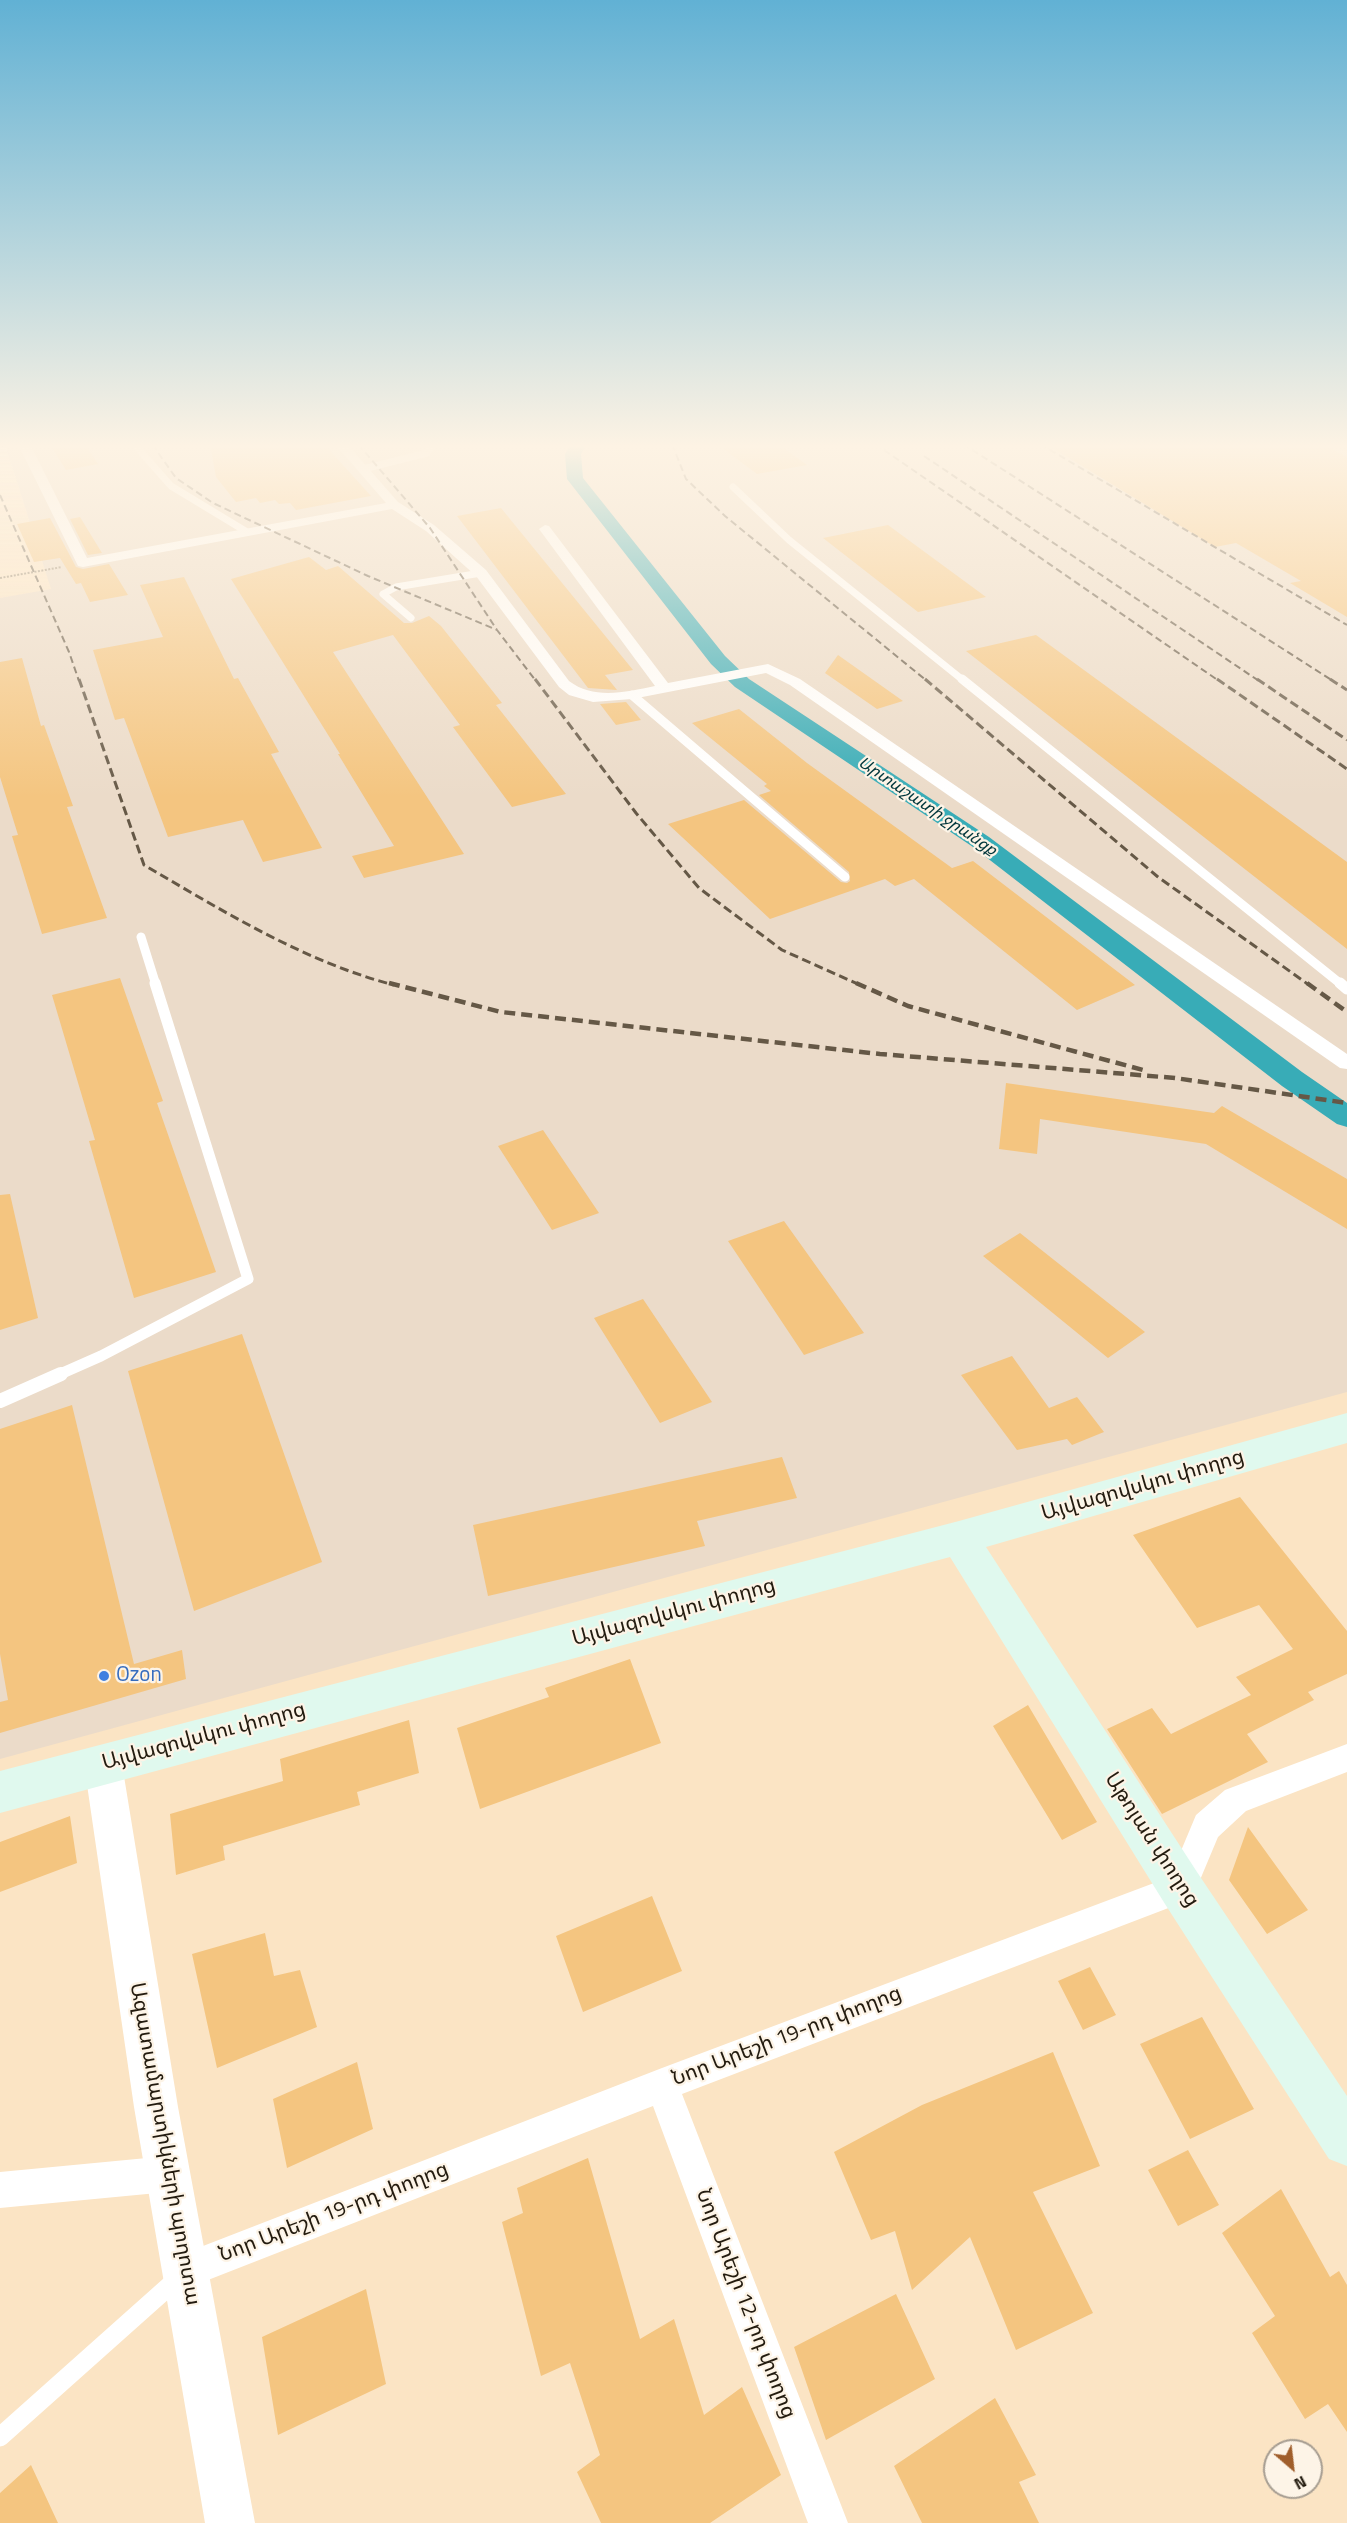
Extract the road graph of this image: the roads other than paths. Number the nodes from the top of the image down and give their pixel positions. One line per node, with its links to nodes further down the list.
1 (468, 562): 4 (street)
2 (570, 562): 6 (street)
3 (816, 562): 10 (lane)
4 (481, 573): 5 (lane); 7 (street)
5 (411, 618)
6 (664, 688): 7 (street); 11 (street)
7 (632, 695): 8 (lane)
8 (845, 877)
9 (141, 937): 12 (lane)
10 (1347, 989)
11 (1347, 1063)
12 (0, 1401)
13 (1347, 1428): 14 (main road, Այվազովսկու փողոց)
14 (958, 1538): 16 (main road, Այվազովսկու փողոց); 18 (main road, Աթոյան փողոց)
15 (1347, 1758): 18 (street)
16 (103, 1764): 17 (main road, Այվազովսկու փողոց); 21 (street, Ազատամարտիկների պողոտա)
17 (0, 1792)
18 (1181, 1888): 19 (street, Նոր Արեշի 19-րդ փողոց); 20 (main road, Աթոյան փողոց)
19 (663, 2085): 23 (street, Նոր Արեշի 19-րդ փողոց); 26 (street, Նոր Արեշի 12-րդ փողոց)
20 (1347, 2141)
21 (168, 2174): 22 (street); 23 (street, Ազատամարտիկների պողոտա)
22 (0, 2190)
23 (185, 2271): 24 (lane); 25 (street, Ազատամարտիկների պողոտա)
24 (0, 2437)
25 (230, 2523)
26 (828, 2523)

